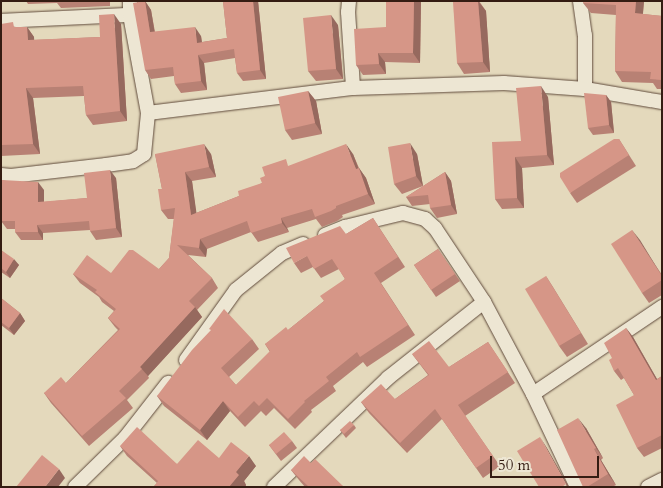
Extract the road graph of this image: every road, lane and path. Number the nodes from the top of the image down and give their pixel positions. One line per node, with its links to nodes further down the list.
1 (349, 1): 5 (street)
2 (580, 1): 6 (street)
3 (130, 8): 4 (street); 8 (street)
4 (1, 20)
5 (354, 88): 6 (street); 8 (street)
6 (584, 89): 7 (street)
7 (662, 102)
8 (148, 113): 9 (street)
9 (1, 174)
10 (484, 302): 12 (street); 14 (street); 15 (street)
11 (662, 307): 12 (street)
12 (533, 394): 16 (street)
13 (662, 480): 17 (street)
14 (76, 487)
15 (274, 487)
16 (577, 487)
17 (648, 487)

